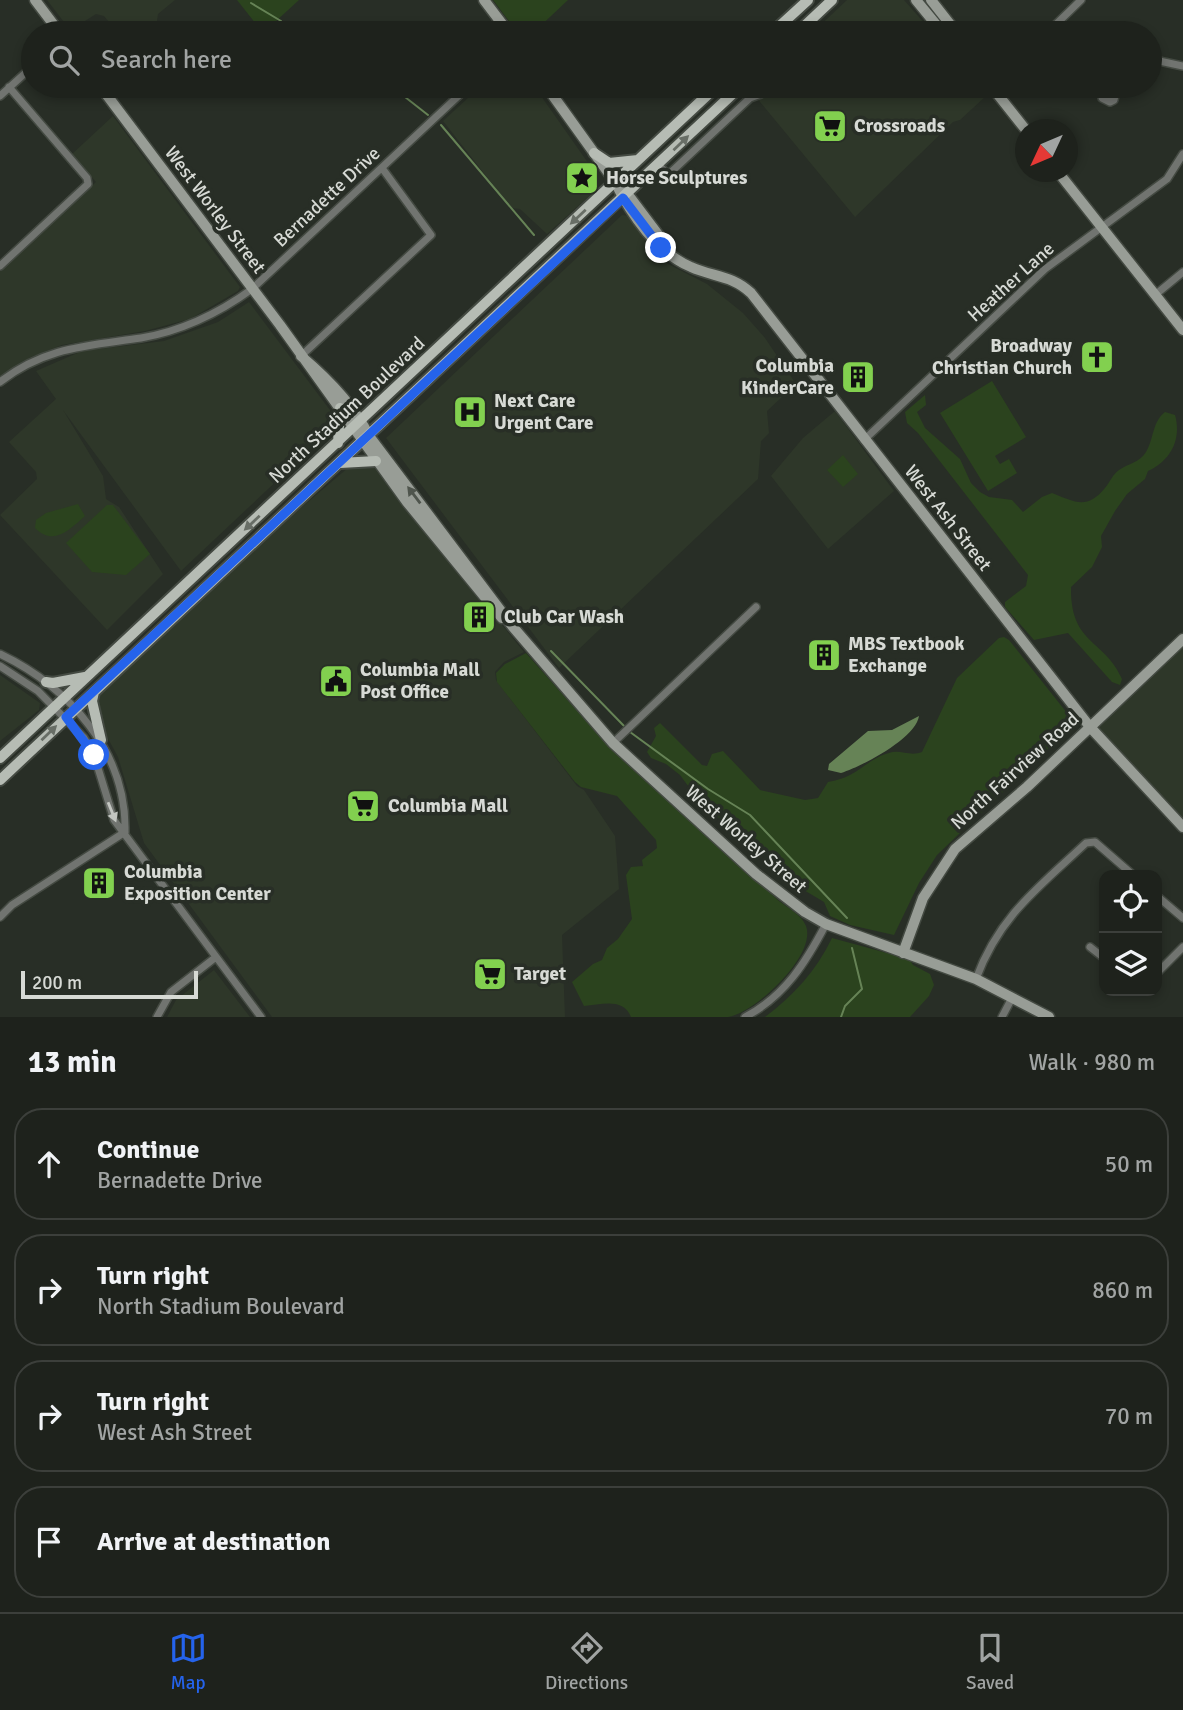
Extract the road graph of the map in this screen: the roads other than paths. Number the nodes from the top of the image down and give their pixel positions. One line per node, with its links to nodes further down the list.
1 (35, 0): 8 (street)
2 (484, 0): 9 (street)
3 (808, 0): 10 (main road)
4 (832, 0): 11 (main road)
5 (916, 0): 12 (street)
6 (931, 0): 13 (street)
7 (1081, 0): 14 (street)
8 (51, 21)
9 (500, 21)
10 (785, 21)
11 (810, 21)
12 (933, 21)
13 (948, 21)
14 (1059, 21)
15 (1162, 62): 16 (street)
16 (1183, 66)
17 (21, 76): 18 (street)
18 (9, 87): 19 (street); 37 (street)
19 (0, 96)
20 (109, 98): 39 (street, West Worley Street)
21 (456, 98): 32 (street, Bernadette Drive)
22 (555, 98): 28 (street, West Ash Street)
23 (704, 98): 30 (main road, North Stadium Boulevard)
24 (728, 98): 31 (main road, North Stadium Boulevard, one-way to 24)
25 (750, 98): 31 (street)
26 (1000, 98): 27 (street)
27 (1017, 119)
28 (594, 153): 30 (main road); 33 (street, West Ash Street)
29 (1183, 154): 36 (street, Heather Lane)
30 (638, 160): 33 (main road, North Stadium Boulevard)
31 (658, 164): 35 (main road, North Stadium Boulevard)
32 (382, 168): 39 (street, Bernadette Drive); 42 (street)
33 (615, 182): 35 (street, West Ash Street); 45 (main road, North Stadium Boulevard, one-way to 45)
34 (1066, 182): 36 (street)
35 (626, 195): 46 (main road, North Stadium Boulevard); 47 (street, West Ash Street)
36 (1103, 228): 40 (street); 47 (street, Heather Lane)
37 (0, 266)
38 (1183, 272): 40 (street)
39 (252, 289): 42 (street, West Worley Street); 43 (street, Bernadette Drive)
40 (1155, 295): 41 (street)
41 (1183, 330)
42 (301, 356): 44 (street, West Worley Street); 45 (street, West Worley Street)
43 (0, 382)
44 (340, 408): 45 (street, West Worley Street); 48 (main road)
45 (358, 424): 46 (street, West Worley Street); 48 (main road, North Stadium Boulevard)
46 (366, 439): 49 (street, West Worley Street); 50 (main road, North Stadium Boulevard); 52 (street, West Worley Street, one-way to 46)
47 (864, 440): 63 (street, West Ash Street)
48 (338, 443): 56 (main road, North Stadium Boulevard, one-way to 56)
49 (376, 461): 50 (main road); 52 (street, West Worley Street)
50 (340, 463): 58 (main road, North Stadium Boulevard)
51 (756, 607): 64 (street)
52 (513, 626): 64 (street, West Worley Street)
53 (1183, 639): 63 (street, North Fairview Road)
54 (0, 654): 57 (street)
55 (0, 666): 60 (street)
56 (88, 676): 57 (main road); 59 (main road, North Stadium Boulevard)
57 (46, 682): 59 (street)
58 (94, 692): 61 (main road, North Stadium Boulevard); 65 (main road)
59 (65, 697): 60 (main road, North Stadium Boulevard); 61 (street)
60 (55, 706): 62 (street); 66 (main road, North Stadium Boulevard)
61 (76, 708): 62 (main road, North Stadium Boulevard); 65 (street)
62 (66, 717): 67 (main road, North Stadium Boulevard, one-way to 62); 69 (street, one-way to 69)
63 (1090, 727): 68 (street, West Ash Street); 77 (street, North Fairview Road)
64 (617, 739): 74 (street, West Worley Street)
65 (101, 740): 69 (street)
66 (0, 758)
67 (0, 780)
68 (1183, 827)
69 (125, 832): 72 (street); 79 (street)
70 (1127, 870): 81 (street)
71 (1162, 900): 73 (street)
72 (0, 917)
73 (1183, 918)
74 (826, 924): 77 (street, West Worley Street); 85 (street)
75 (1090, 947): 78 (street)
76 (1183, 947): 80 (street)
77 (902, 953): 81 (street, West Worley Street)
78 (1099, 954)
79 (216, 957): 83 (street); 84 (street)
80 (1162, 968)
81 (976, 979): 82 (street, West Worley Street)
82 (1012, 998): 86 (street); 87 (street, West Worley Street)
83 (157, 1017)
84 (261, 1017)
85 (745, 1017)
86 (1002, 1017)
87 (1049, 1017)

